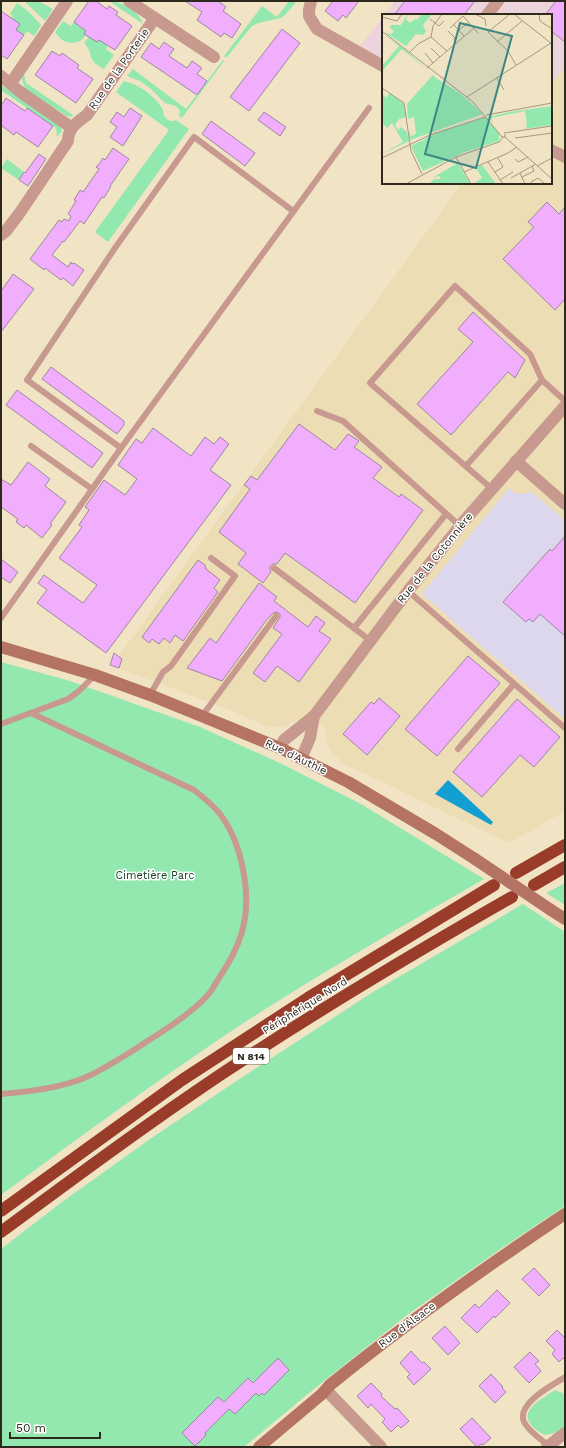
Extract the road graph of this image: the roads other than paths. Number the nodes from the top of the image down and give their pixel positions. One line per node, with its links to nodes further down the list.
1 (67, 1): 9 (street)
2 (129, 1): 6 (street)
3 (311, 1): 8 (street)
4 (498, 1): 5 (street)
5 (488, 14)
6 (155, 18): 7 (street); 11 (street, Rue de la Porterie)
7 (214, 57)
8 (382, 65)
9 (6, 79): 11 (street)
10 (369, 108): 14 (lane)
11 (72, 128): 15 (street, Rue de la Porterie)
12 (552, 150): 13 (street)
13 (565, 157)
14 (293, 211): 21 (lane); 21 (lane)
15 (3, 231)
16 (542, 380): 17 (lane); 23 (lane); 23 (lane)
17 (565, 401)
18 (565, 406): 22 (street, Rue de la Cotonnière)
19 (317, 411): 27 (lane)
20 (31, 446): 24 (lane)
21 (120, 448): 24 (lane)
22 (516, 461): 25 (street, Rue de la Cotonnière); 26 (street)
23 (466, 466): 25 (lane)
24 (92, 489): 33 (lane)
25 (492, 489): 28 (street, Rue de la Cotonnière)
26 (565, 504)
27 (446, 514): 28 (lane); 34 (lane)
28 (460, 526): 31 (street, Rue de la Cotonnière)
29 (211, 558): 39 (lane)
30 (274, 568): 34 (lane)
31 (408, 591): 35 (street, Rue de la Cotonnière); 38 (lane)
32 (276, 616): 41 (lane)
33 (1, 618)
34 (354, 628): 35 (lane)
35 (370, 641): 42 (street, Rue de la Cotonnière)
36 (1, 647): 37 (street, Rue d'Authie)
37 (95, 675): 39 (street, Rue d'Authie); 40 (lane)
38 (514, 684): 44 (lane); 46 (lane)
39 (150, 695): 41 (street, Rue d'Authie)
40 (31, 713): 43 (lane); 55 (lane)
41 (202, 716): 45 (street, Rue d'Authie)
42 (314, 716): 45 (street, Rue de la Cotonnière); 47 (street, Rue de la Cotonnière)
43 (1, 724)
44 (565, 728)
45 (280, 748): 47 (street, Rue d'Authie)
46 (458, 749)
47 (301, 759): 54 (street, Rue d'Authie, bridge)
48 (565, 845): 50 (highway)
49 (565, 866): 52 (highway)
50 (516, 873)
51 (494, 885): 56 (highway, Périphérique Nord / N 814)
52 (534, 885)
53 (512, 897): 58 (highway, Périphérique Nord / N 814)
54 (565, 919)
55 (1, 1094)
56 (1, 1211)
57 (565, 1214): 60 (street, Rue d'Alsace)
58 (1, 1232)
59 (565, 1377): 62 (lane)
60 (326, 1390): 63 (street, Rue d'Alsace); 64 (street)
61 (565, 1433): 62 (street)
62 (549, 1446)
63 (259, 1447)
64 (381, 1447)

